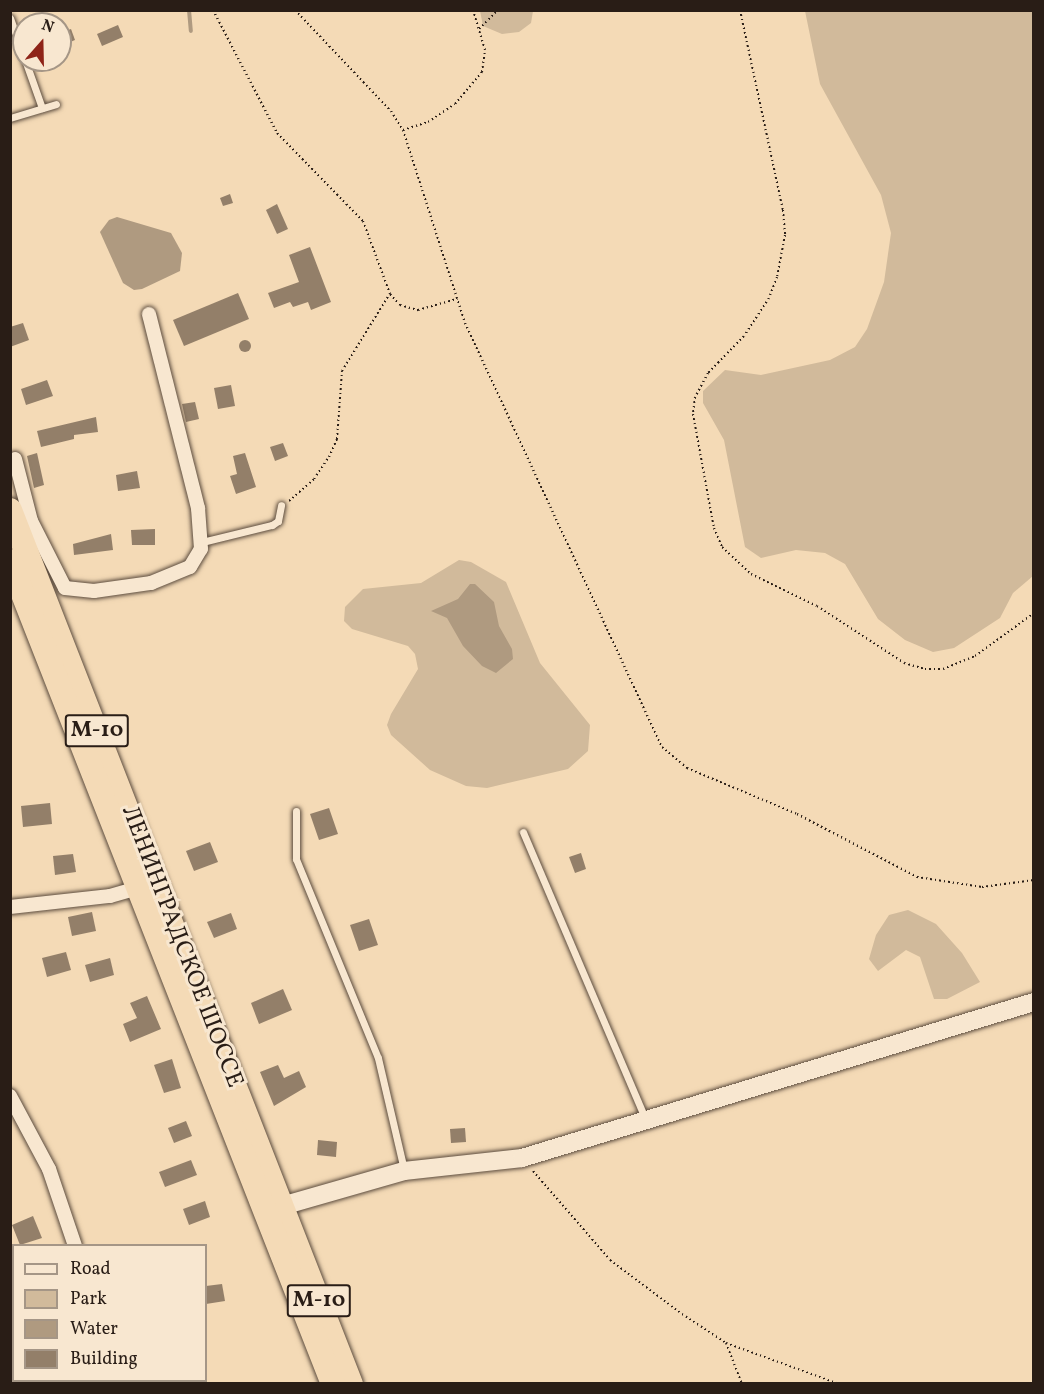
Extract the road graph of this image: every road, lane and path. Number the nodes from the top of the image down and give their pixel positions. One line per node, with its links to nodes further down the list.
1 (213, 10): 12 (path)
2 (295, 10): 11 (path)
3 (474, 10): 6 (path)
4 (498, 10): 6 (path)
5 (740, 10): 21 (path)
6 (479, 28): 11 (path)
7 (30, 72): 9 (lane)
8 (56, 104): 9 (lane)
9 (42, 108): 10 (lane)
10 (10, 118)
11 (403, 130): 13 (path)
12 (390, 294): 13 (path); 16 (path)
13 (457, 299): 24 (path)
14 (149, 314): 18 (street)
15 (15, 459): 17 (street)
16 (281, 505): 18 (lane)
17 (19, 519): 18 (street); 32 (highway, ЛЕНИНГРАДСКОЕ ШОССЕ / М-10)
18 (201, 542)
19 (10, 561): 20 (highway, ЛЕНИНГРАДСКОЕ ШОССЕ / М-10)
20 (16, 584): 25 (highway, ЛЕНИНГРАДСКОЕ ШОССЕ / М-10)
21 (1034, 613)
22 (296, 811): 31 (lane)
23 (523, 832): 29 (lane)
24 (1034, 880)
25 (138, 888): 26 (street); 35 (highway, ЛЕНИНГРАДСКОЕ ШОССЕ / М-10)
26 (10, 907)
27 (1034, 1002): 29 (street)
28 (10, 1096): 33 (street)
29 (645, 1118): 30 (street)
30 (522, 1158): 31 (street); 34 (path)
31 (404, 1171): 32 (street)
32 (282, 1206): 36 (highway, ЛЕНИНГРАДСКОЕ ШОССЕ / М-10)
33 (75, 1244)
34 (726, 1343): 37 (path); 38 (path)
35 (333, 1383)
36 (351, 1383)
37 (742, 1383)
38 (839, 1383)

